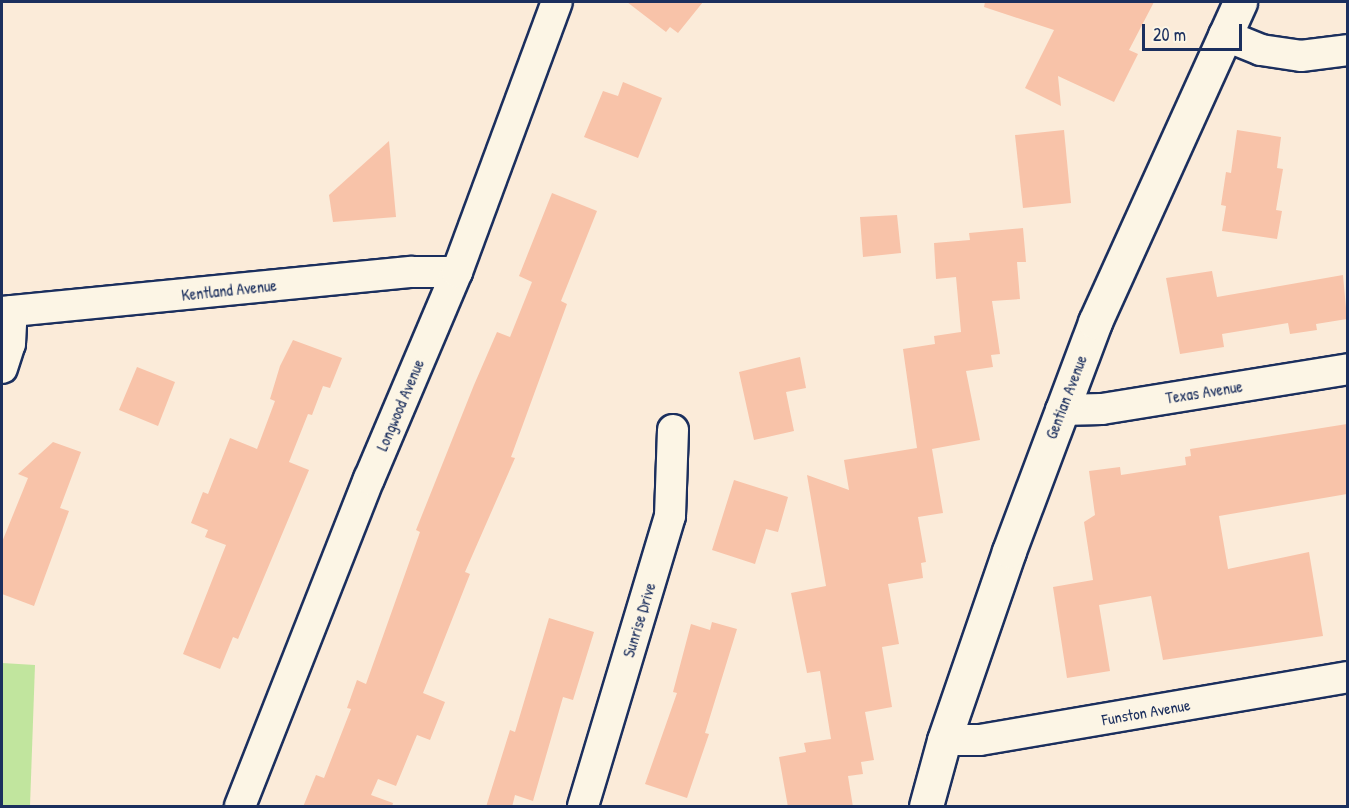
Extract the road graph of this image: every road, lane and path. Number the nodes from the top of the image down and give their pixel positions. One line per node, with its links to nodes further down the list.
1 (557, 2): 5 (street, Longwood Avenue)
2 (1240, 2): 3 (street, Gentian Avenue)
3 (1224, 36): 4 (street); 9 (street, Gentian Avenue)
4 (1347, 50)
5 (457, 272): 6 (street, Kentland Avenue); 13 (street, Longwood Avenue)
6 (7, 312): 7 (street)
7 (2, 368)
8 (1347, 369): 9 (street, Texas Avenue)
9 (1061, 410): 12 (street, Gentian Avenue)
10 (673, 430): 14 (street, Sunrise Drive)
11 (1347, 677): 12 (street, Funston Avenue)
12 (944, 740): 15 (street, Gentian Avenue)
13 (240, 807)
14 (583, 807)
15 (926, 807)

